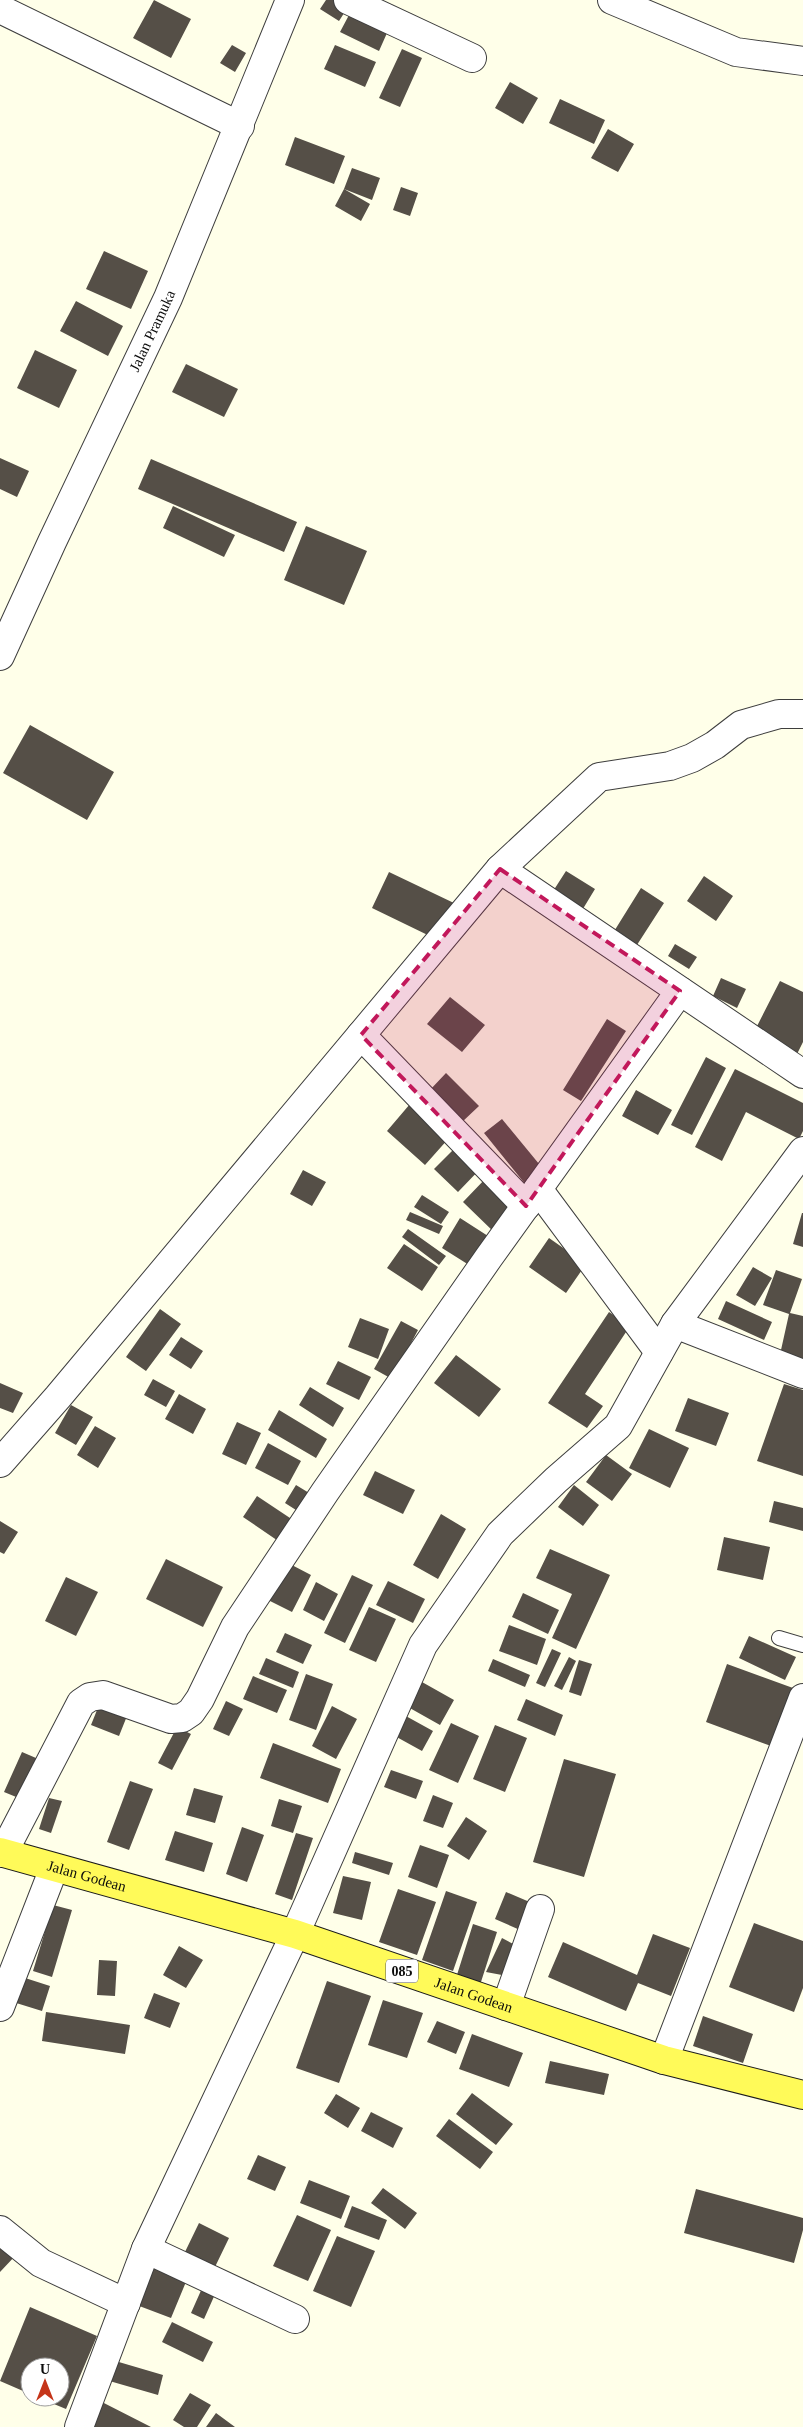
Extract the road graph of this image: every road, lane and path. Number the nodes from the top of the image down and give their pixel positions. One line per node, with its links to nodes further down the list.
1 (290, 0): 7 (street, Jalan Pramuka)
2 (348, 0): 5 (street)
3 (612, 0): 6 (street)
4 (0, 9): 7 (street)
5 (472, 58)
6 (803, 61)
7 (240, 126): 8 (street, Jalan Pramuka)
8 (0, 656)
9 (803, 714): 10 (street)
10 (500, 869): 11 (street); 12 (street)
11 (680, 991): 13 (street); 15 (street)
12 (361, 1036): 15 (street); 19 (street)
13 (803, 1074)
14 (803, 1151): 16 (street)
15 (532, 1197): 17 (street); 23 (street)
16 (675, 1324): 17 (street); 18 (street)
17 (659, 1352): 26 (street)
18 (803, 1374)
19 (0, 1463)
20 (779, 1638): 21 (lane)
21 (803, 1645)
22 (803, 1698): 29 (street)
23 (2, 1853): 24 (main road, Jalan Godean / 085)
24 (54, 1868): 26 (main road, Jalan Godean / 085); 28 (street)
25 (540, 1909): 27 (street)
26 (295, 1934): 27 (main road, Jalan Godean / 085); 32 (street)
27 (506, 2006): 29 (main road, Jalan Godean / 085)
28 (0, 2007)
29 (664, 2060): 30 (main road, Jalan Godean / 085)
30 (803, 2095)
31 (0, 2230): 33 (street)
32 (146, 2249): 33 (street); 34 (street)
33 (126, 2303): 35 (street)
34 (295, 2319)
35 (79, 2427)

